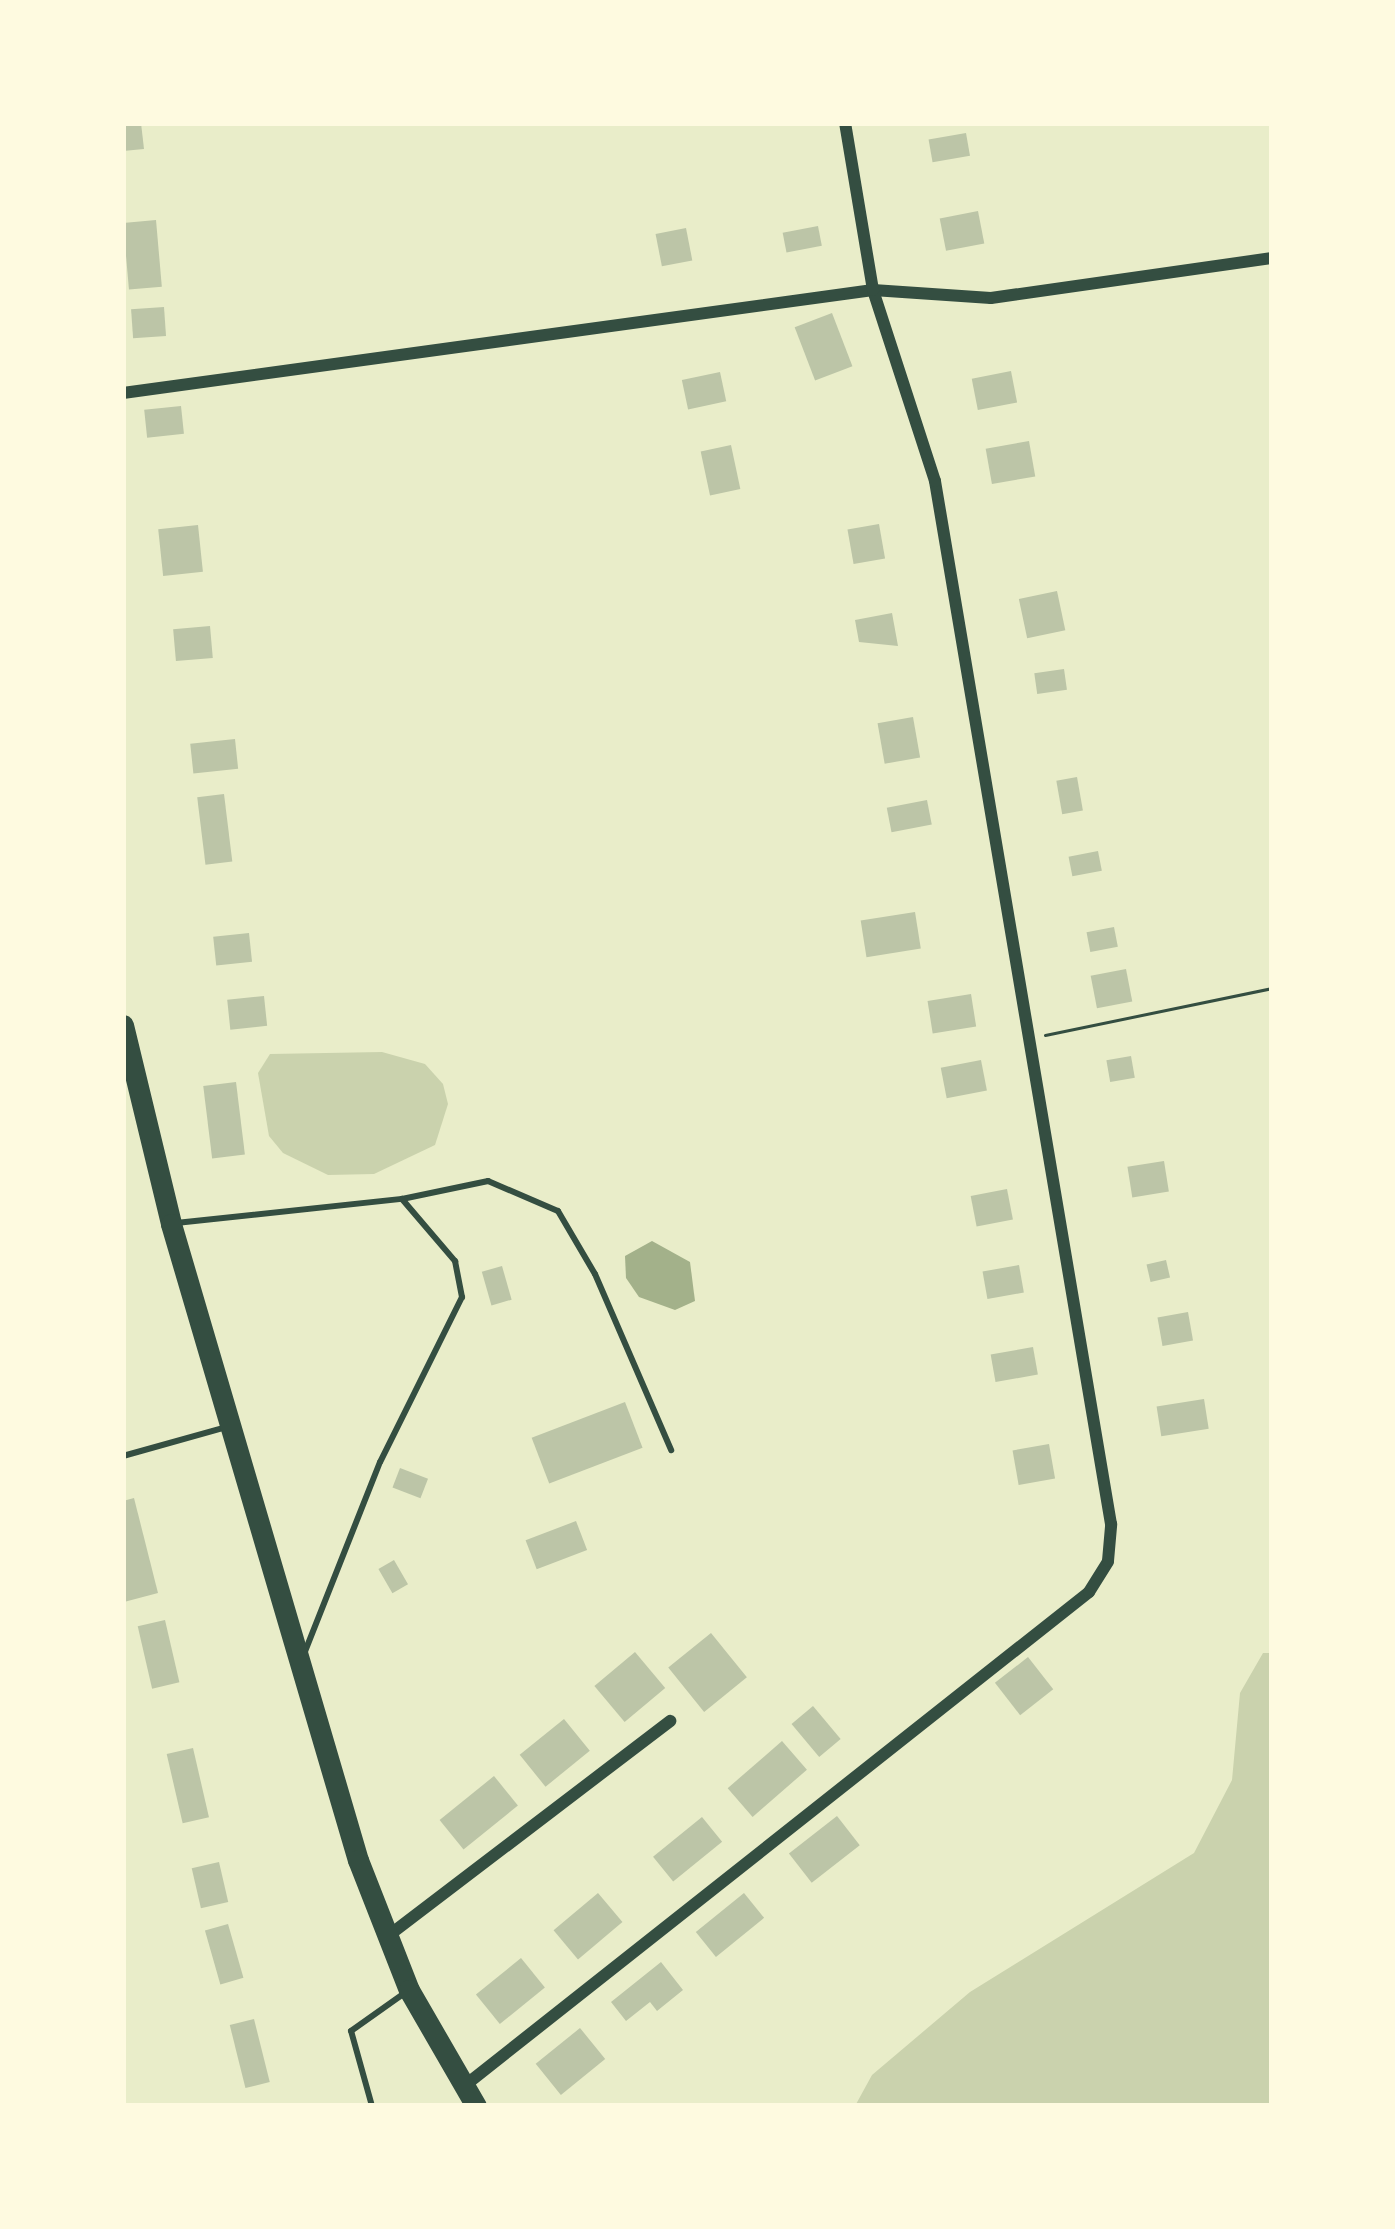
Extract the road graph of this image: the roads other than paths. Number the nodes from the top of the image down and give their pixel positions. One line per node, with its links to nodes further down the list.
1 (845, 123): 3 (street)
2 (1272, 258): 3 (street)
3 (873, 290): 4 (street); 15 (street)
4 (123, 392)
5 (123, 1024): 7 (highway)
6 (402, 1199): 7 (lane); 9 (lane); 11 (lane)
7 (171, 1223): 8 (highway)
8 (231, 1426): 10 (lane); 11 (highway)
9 (670, 1450)
10 (123, 1456)
11 (300, 1663): 13 (highway)
12 (670, 1721): 13 (street)
13 (388, 1936): 14 (highway)
14 (409, 1990): 15 (highway); 16 (lane)
15 (470, 2096)
16 (372, 2106)

